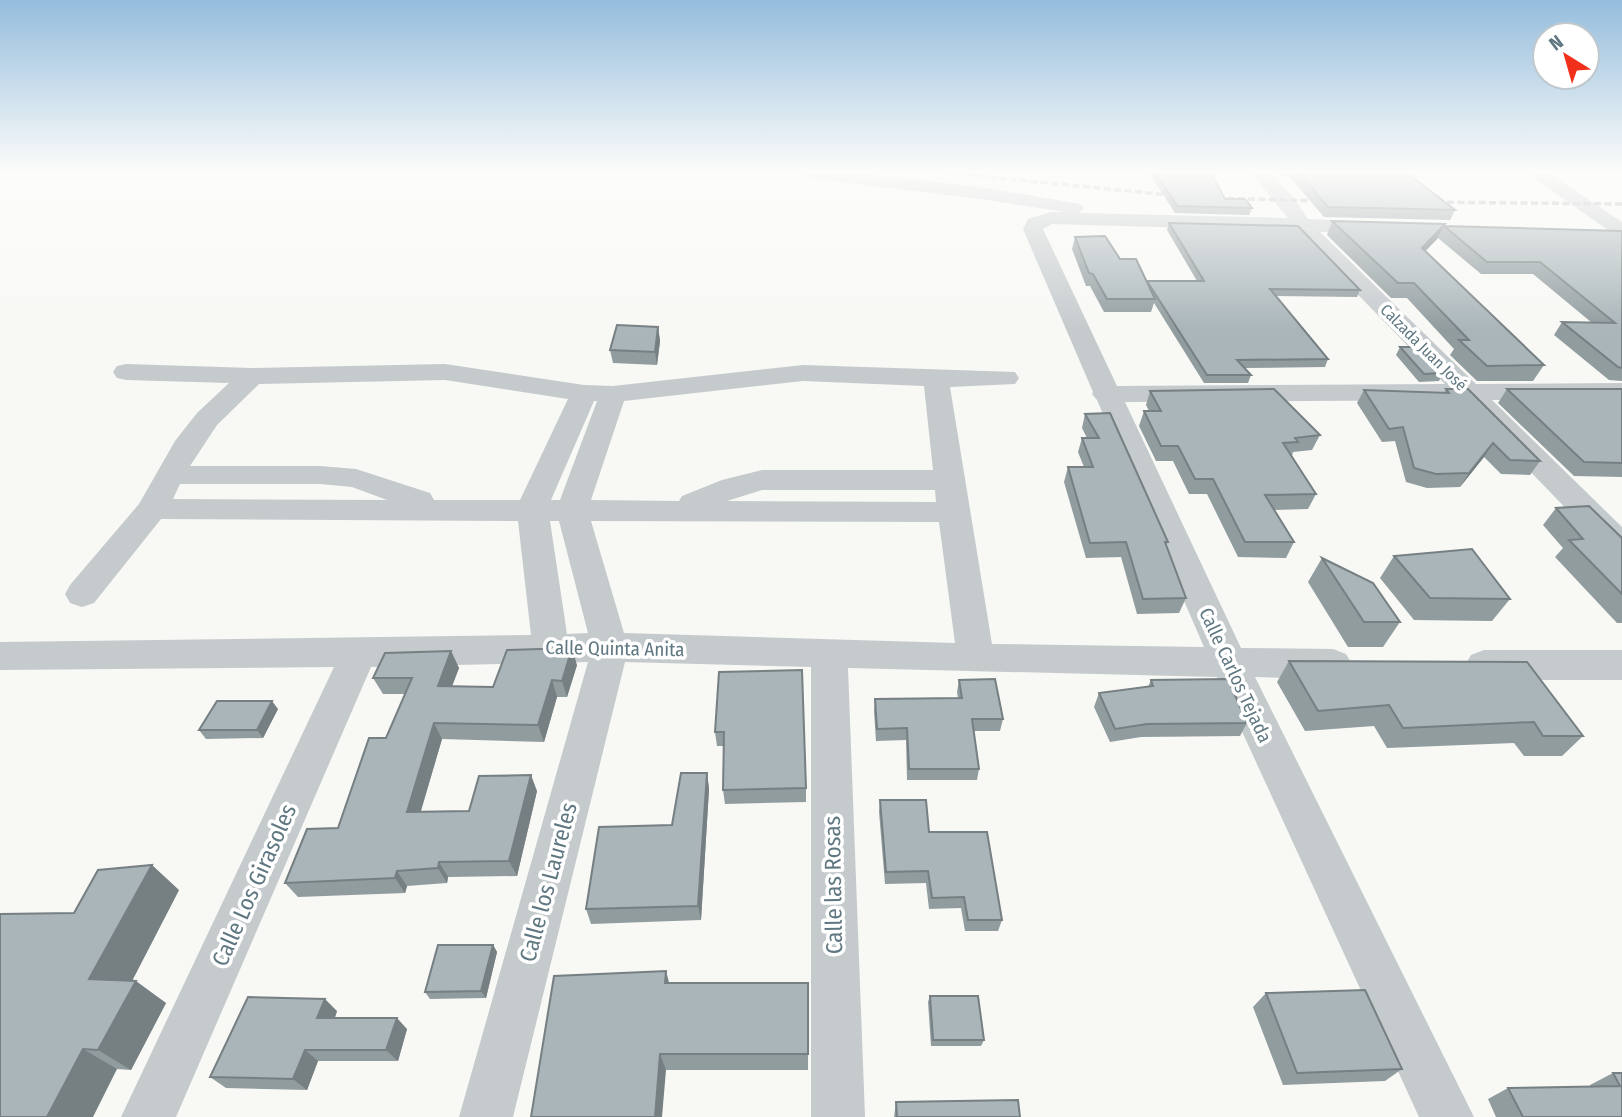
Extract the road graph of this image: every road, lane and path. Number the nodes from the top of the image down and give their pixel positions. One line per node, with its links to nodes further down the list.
1 (1034, 225): 14 (street, Calle Carlos Tejada)
2 (1302, 225): 11 (street, Calzada Juan José)
3 (1306, 225): 4 (street)
4 (1400, 228)
5 (1594, 233): 6 (street)
6 (1622, 233)
7 (126, 372): 8 (street)
8 (252, 376): 13 (street); 15 (street)
9 (1006, 378): 10 (street)
10 (936, 379): 13 (street); 16 (street)
11 (1468, 391): 12 (street); 14 (street); 23 (street, Calzada Juan José)
12 (1622, 391)
13 (599, 393): 18 (street); 20 (street)
14 (1105, 394): 31 (street, Calle Carlos Tejada)
15 (172, 475): 17 (street); 19 (street)
16 (949, 480): 21 (street); 22 (street)
17 (444, 508): 18 (street); 19 (street)
18 (532, 508): 20 (street); 26 (street)
19 (152, 509): 24 (street)
20 (572, 509): 21 (street); 25 (street)
21 (675, 510): 22 (street)
22 (953, 512): 30 (street)
23 (1622, 546)
24 (82, 594)
25 (610, 646): 26 (street, Calle Quinta Anita); 28 (street, Calle Quinta Anita); 36 (street, Calle los Laureles)
26 (551, 647): 27 (street, Calle Quinta Anita)
27 (359, 653): 29 (street, Calle Quinta Anita); 35 (street, Calle Los Girasoles)
28 (829, 653): 30 (street, Calle Quinta Anita); 37 (street, Calle las Rosas)
29 (0, 656)
30 (976, 658): 31 (street, Calle Quinta Anita)
31 (1230, 664): 32 (street, Calle Quinta Anita); 38 (street, Calle Carlos Tejada)
32 (1370, 664)
33 (1454, 665): 34 (street)
34 (1622, 665)
35 (148, 1117)
36 (486, 1117)
37 (838, 1117)
38 (1447, 1117)

